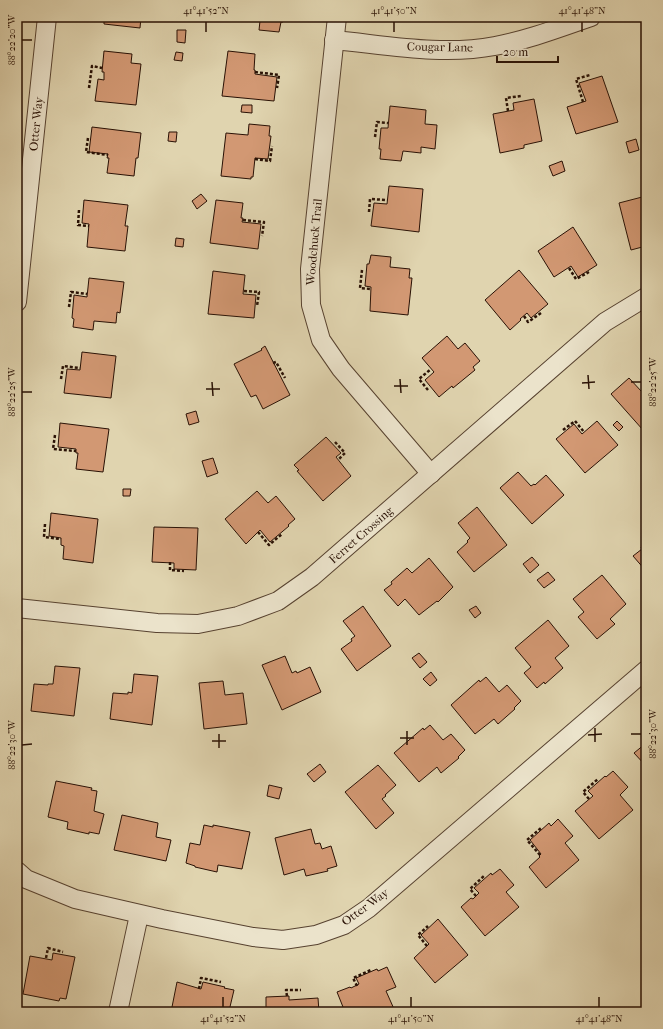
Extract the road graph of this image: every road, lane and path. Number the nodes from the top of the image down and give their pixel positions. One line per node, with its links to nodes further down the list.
1 (48, 17): 32 (street, Otter Way)
2 (337, 17): 4 (street, Woodchuck Trail)
3 (591, 17): 4 (street, Cougar Lane)
4 (334, 40): 49 (street, Woodchuck Trail)
5 (102, 68): 8 (path)
6 (255, 72): 9 (path)
7 (590, 75): 11 (path)
8 (90, 88)
9 (277, 88)
10 (521, 96): 12 (path)
11 (583, 102)
12 (508, 111)
13 (388, 123): 14 (path)
14 (375, 137)
15 (88, 138): 17 (path)
16 (272, 146): 18 (path)
17 (108, 155)
18 (255, 159)
19 (387, 200): 21 (path)
20 (79, 210): 23 (path)
21 (369, 212)
22 (243, 220): 24 (path)
23 (88, 226)
24 (262, 236)
25 (569, 268): 27 (path)
26 (362, 270): 28 (path)
27 (589, 272)
28 (371, 289)
29 (244, 290): 33 (path)
30 (87, 294): 34 (path)
31 (646, 298): 49 (street, Ferret Crossing)
32 (17, 302)
33 (257, 306)
34 (69, 307)
35 (541, 313): 36 (path)
36 (524, 316)
37 (273, 363): 40 (path)
38 (80, 368): 41 (path)
39 (432, 369): 42 (path)
40 (285, 378)
41 (61, 379)
42 (428, 390)
43 (564, 430): 44 (path)
44 (584, 432)
45 (55, 435): 47 (path)
46 (335, 442): 48 (path)
47 (76, 451)
48 (338, 460)
49 (431, 474): 56 (street, Ferret Crossing)
50 (45, 524): 53 (path)
51 (258, 532): 52 (path)
52 (282, 534)
53 (61, 539)
54 (170, 562): 55 (path)
55 (184, 571)
56 (17, 608)
57 (646, 670): 65 (street, Otter Way)
58 (598, 779): 59 (path)
59 (589, 799)
60 (541, 828): 61 (path)
61 (540, 855)
62 (17, 871): 65 (street, Otter Way)
63 (485, 875): 64 (path)
64 (476, 896)
65 (139, 914): 76 (street)
66 (428, 926): 67 (path)
67 (427, 946)
68 (63, 952): 69 (path)
69 (46, 958)
70 (370, 970): 72 (path)
71 (221, 982): 73 (path)
72 (357, 986)
73 (199, 988)
74 (301, 990): 75 (path)
75 (287, 996)
76 (118, 1012)

